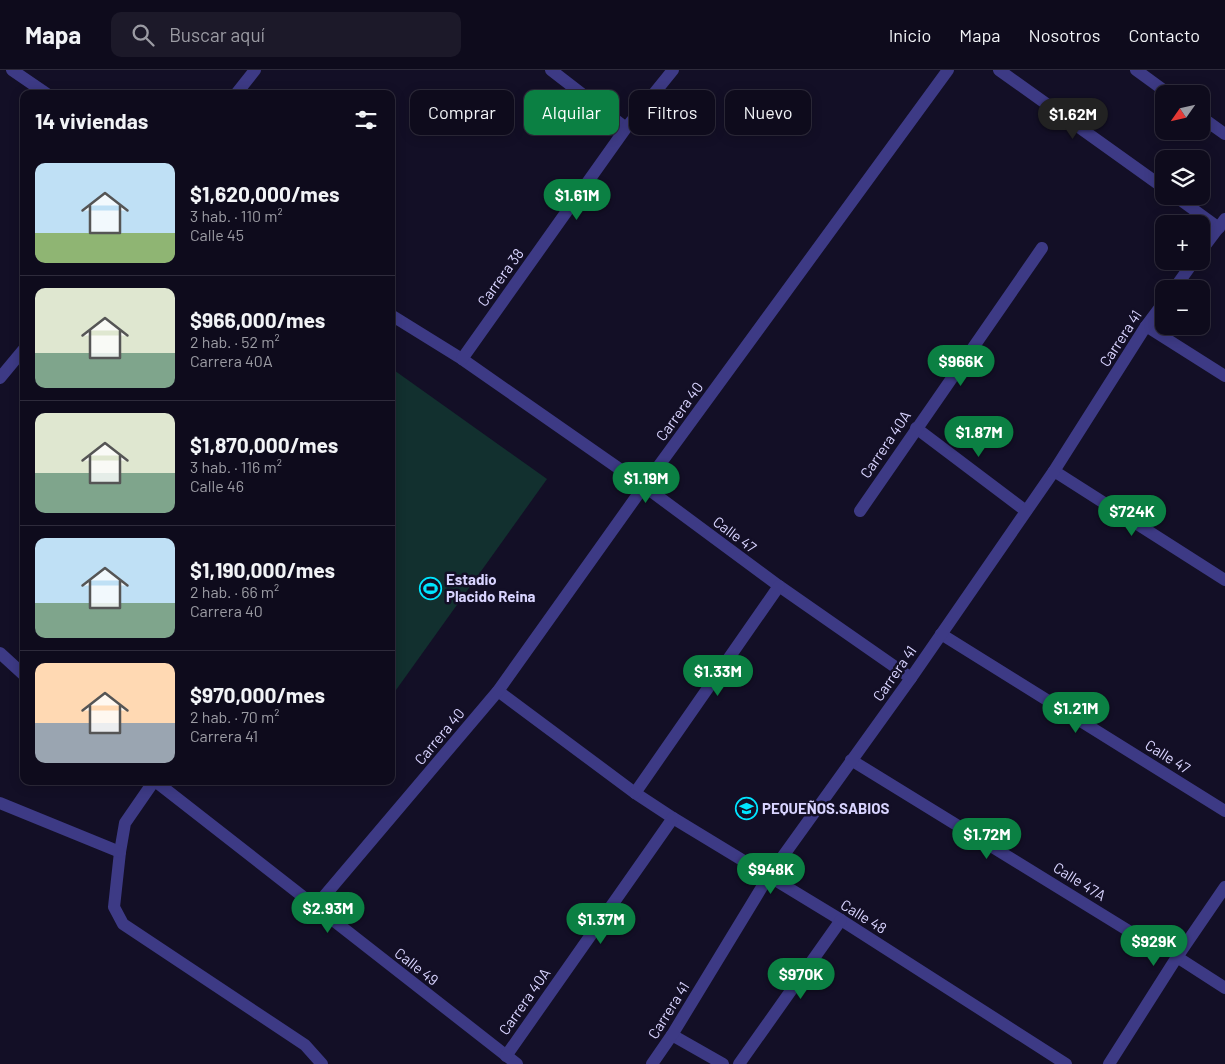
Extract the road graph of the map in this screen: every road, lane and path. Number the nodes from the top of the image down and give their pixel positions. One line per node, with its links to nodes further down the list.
1 (12, 70): 9 (street)
2 (551, 70): 12 (street)
3 (673, 70): 12 (street, Carrera 38)
4 (948, 70): 28 (street, Carrera 40)
5 (999, 70): 14 (street)
6 (1136, 70): 8 (street)
7 (248, 73): 10 (street)
8 (1157, 85)
9 (41, 90)
10 (238, 90)
11 (1210, 123): 13 (street)
12 (626, 128): 23 (street, Carrera 38)
13 (1225, 134)
14 (1155, 182)
15 (1191, 205): 16 (street)
16 (1222, 223): 17 (street)
17 (1210, 239)
18 (1042, 248): 26 (street, Carrera 40A)
19 (1155, 314): 21 (street, Carrera 41)
20 (395, 317): 23 (street, Calle 47)
21 (1146, 326): 25 (street); 27 (street, Carrera 41)
22 (20, 354): 24 (street)
23 (462, 358): 28 (street, Calle 47)
24 (2, 371)
25 (1225, 376)
26 (916, 428): 29 (street, Carrera 40A); 30 (street)
27 (1054, 471): 30 (street, Carrera 41); 31 (street)
28 (644, 486): 32 (street, Calle 47); 37 (street, Carrera 40)
29 (860, 511)
30 (1026, 511): 33 (street, Carrera 41)
31 (1225, 580)
32 (779, 586): 36 (street, Calle 47); 41 (street)
33 (941, 634): 36 (street, Carrera 41); 43 (street, Calle 47)
34 (0, 654): 35 (street)
35 (20, 671)
36 (911, 678): 38 (street, Carrera 41)
37 (498, 691): 41 (street, Calle 48); 48 (street, Carrera 40)
38 (851, 760): 46 (street, Carrera 41); 50 (street, Calle 47A)
39 (152, 785): 45 (street)
40 (160, 785): 48 (street, Calle 49)
41 (635, 793): 44 (street, Calle 48)
42 (0, 803): 45 (street)
43 (1225, 811)
44 (673, 818): 46 (street, Calle 48); 54 (street, Carrera 40A)
45 (120, 852): 55 (street)
46 (768, 877): 49 (street, Calle 48); 53 (street, Carrera 41)
47 (1225, 887): 51 (street)
48 (315, 906): 54 (street, Calle 49)
49 (841, 920): 59 (street); 60 (street, Calle 48)
50 (1137, 936)
51 (1177, 957): 52 (street); 61 (street)
52 (1225, 988)
53 (672, 1035): 57 (street, Carrera 41); 58 (street)
54 (506, 1056): 56 (street, Calle 49)
55 (322, 1064)
56 (517, 1064)
57 (652, 1064)
58 (723, 1064)
59 (739, 1064)
60 (1066, 1064)
61 (1109, 1064)

